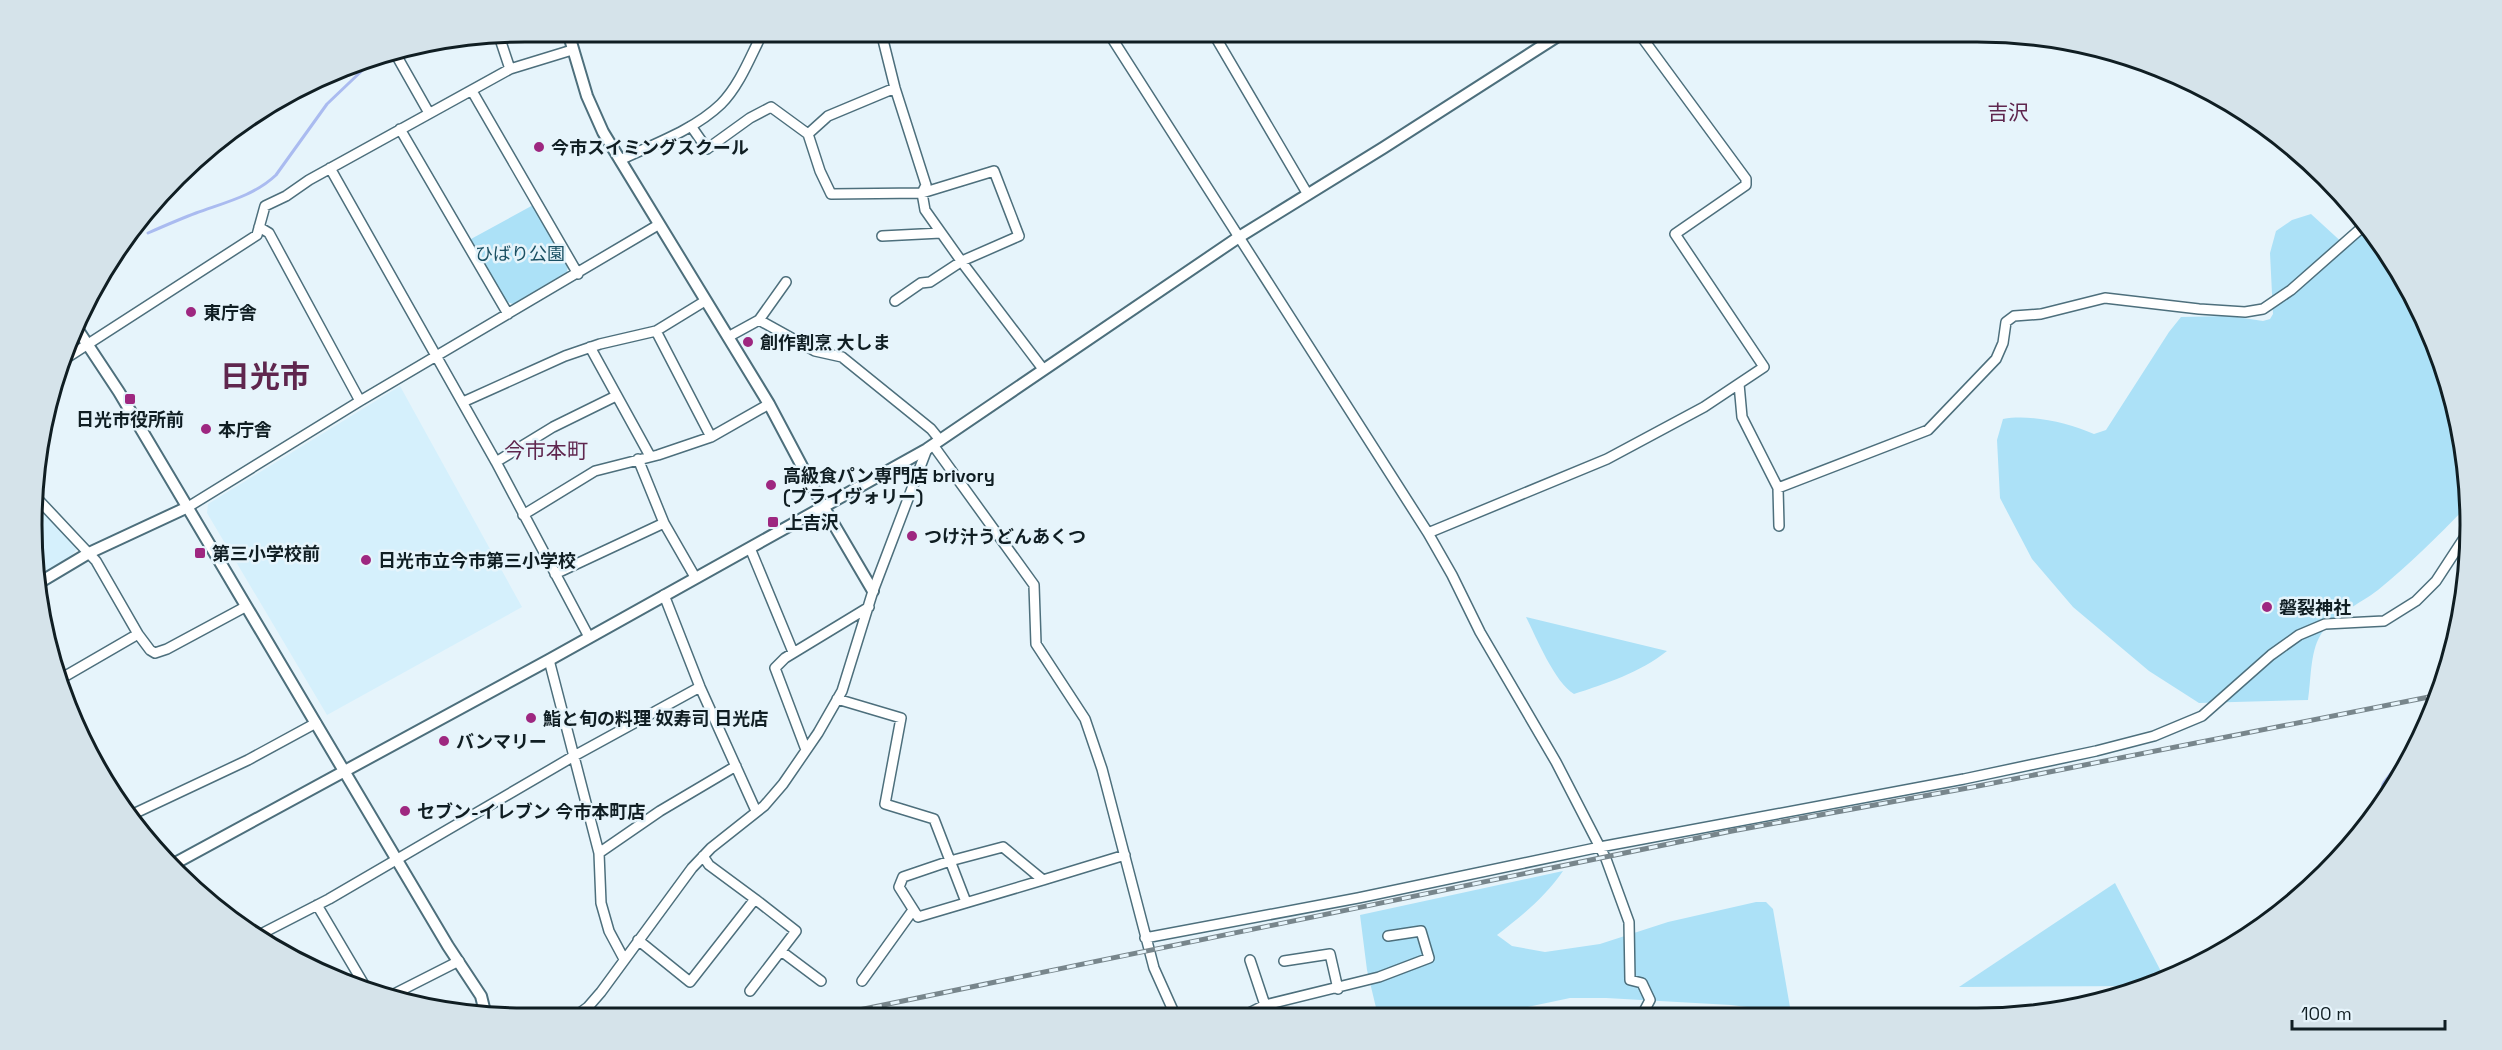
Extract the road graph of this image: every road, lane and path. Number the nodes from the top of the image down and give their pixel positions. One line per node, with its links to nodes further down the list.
1 (570, 42): 9 (street)
2 (757, 42): 15 (street)
3 (883, 42): 12 (street)
4 (1114, 42): 27 (street)
5 (1218, 42): 21 (street)
6 (1548, 42): 21 (street)
7 (1645, 42): 43 (street)
8 (501, 43): 11 (street)
9 (572, 50): 11 (street); 18 (street)
10 (400, 58): 14 (street)
11 (510, 69): 13 (street)
12 (895, 88): 17 (street); 20 (street)
13 (472, 91): 14 (street); 29 (street)
14 (429, 113): 16 (street)
15 (691, 126): 17 (street); 18 (street)
16 (400, 129): 19 (street); 33 (street)
17 (808, 134): 20 (street)
18 (620, 160): 22 (street)
19 (330, 168): 23 (street); 41 (street)
20 (922, 193): 25 (street); 28 (street)
21 (1307, 193): 27 (street)
22 (658, 225): 29 (street); 31 (street)
23 (259, 227): 38 (street); 45 (street)
24 (2359, 230): 53 (street)
25 (941, 232): 26 (street); 28 (street)
26 (882, 236)
27 (1239, 237): 42 (street); 60 (street)
28 (962, 261): 32 (street); 42 (street)
29 (579, 274): 33 (street)
30 (786, 282): 34 (street)
31 (705, 301): 35 (street); 37 (street)
32 (895, 301)
33 (508, 314): 41 (street)
34 (759, 320): 37 (street); 49 (street)
35 (656, 331): 39 (street); 48 (street)
36 (81, 335): 38 (street)
37 (728, 338): 47 (street)
38 (88, 344): 40 (street); 56 (street)
39 (590, 347): 44 (street); 46 (street)
40 (74, 353)
41 (436, 356): 45 (street); 46 (street)
42 (1043, 369): 49 (street)
43 (1739, 384): 53 (street); 60 (street)
44 (616, 396): 50 (street); 52 (street)
45 (360, 401): 56 (street)
46 (463, 402): 52 (street)
47 (769, 404): 48 (street); 55 (street)
48 (711, 437): 50 (street)
49 (934, 444): 55 (street); 67 (street); 87 (street)
50 (650, 456): 51 (street)
51 (638, 459): 57 (street); 58 (street)
52 (496, 462): 57 (street)
53 (1778, 488): 59 (street)
54 (43, 504): 63 (street)
55 (823, 506): 62 (street); 67 (street)
56 (188, 507): 63 (street); 69 (street)
57 (523, 515): 64 (street)
58 (664, 523): 64 (street); 65 (street)
59 (1779, 526)
60 (1428, 533): 85 (street)
61 (2459, 545): 85 (street)
62 (750, 548): 65 (street); 73 (street)
63 (89, 553): 66 (street); 71 (street)
64 (555, 574): 72 (street)
65 (695, 577): 68 (street)
66 (45, 579)
67 (873, 591): 70 (street)
68 (664, 595): 72 (street); 76 (street)
69 (245, 607): 71 (street); 78 (street)
70 (870, 607): 73 (street); 77 (street)
71 (138, 634): 75 (street)
72 (589, 637): 74 (street)
73 (793, 652): 79 (street)
74 (549, 660): 80 (street); 82 (street)
75 (66, 675)
76 (700, 687): 80 (street); 81 (street)
77 (837, 699): 79 (street); 90 (street)
78 (316, 723): 82 (street); 84 (street)
79 (806, 750): 83 (street)
80 (574, 756): 86 (street); 89 (street)
81 (736, 766): 83 (street); 86 (street)
82 (344, 771): 89 (street); 91 (street)
83 (756, 811): 88 (street)
84 (137, 812)
85 (1600, 847): 99 (street); 117 (street)
86 (599, 854): 102 (street)
87 (1125, 855): 92 (street); 99 (street)
88 (703, 856): 93 (street); 100 (street)
89 (397, 860): 95 (street); 105 (street)
90 (950, 861): 92 (street); 94 (street); 96 (street)
91 (178, 862)
92 (1043, 879): 94 (street)
93 (755, 899): 100 (street); 101 (street)
94 (966, 902): 96 (street)
95 (317, 905): 97 (street); 106 (street)
96 (913, 910): 108 (street)
97 (265, 932)
98 (1388, 936): 109 (street)
99 (1145, 938): 115 (street)
100 (638, 940): 102 (street)
101 (781, 951): 107 (street); 110 (street)
102 (624, 959): 114 (street)
103 (1250, 960): 112 (street)
104 (1284, 961): 109 (street)
105 (459, 962): 111 (street); 113 (street)
106 (359, 978)
107 (821, 981)
108 (862, 981)
109 (1338, 989): 112 (street)
110 (750, 991)
111 (399, 992)
112 (1265, 1005): 116 (street)
113 (483, 1006)
114 (587, 1008)
115 (1172, 1008)
116 (1259, 1008)
117 (1646, 1008)

